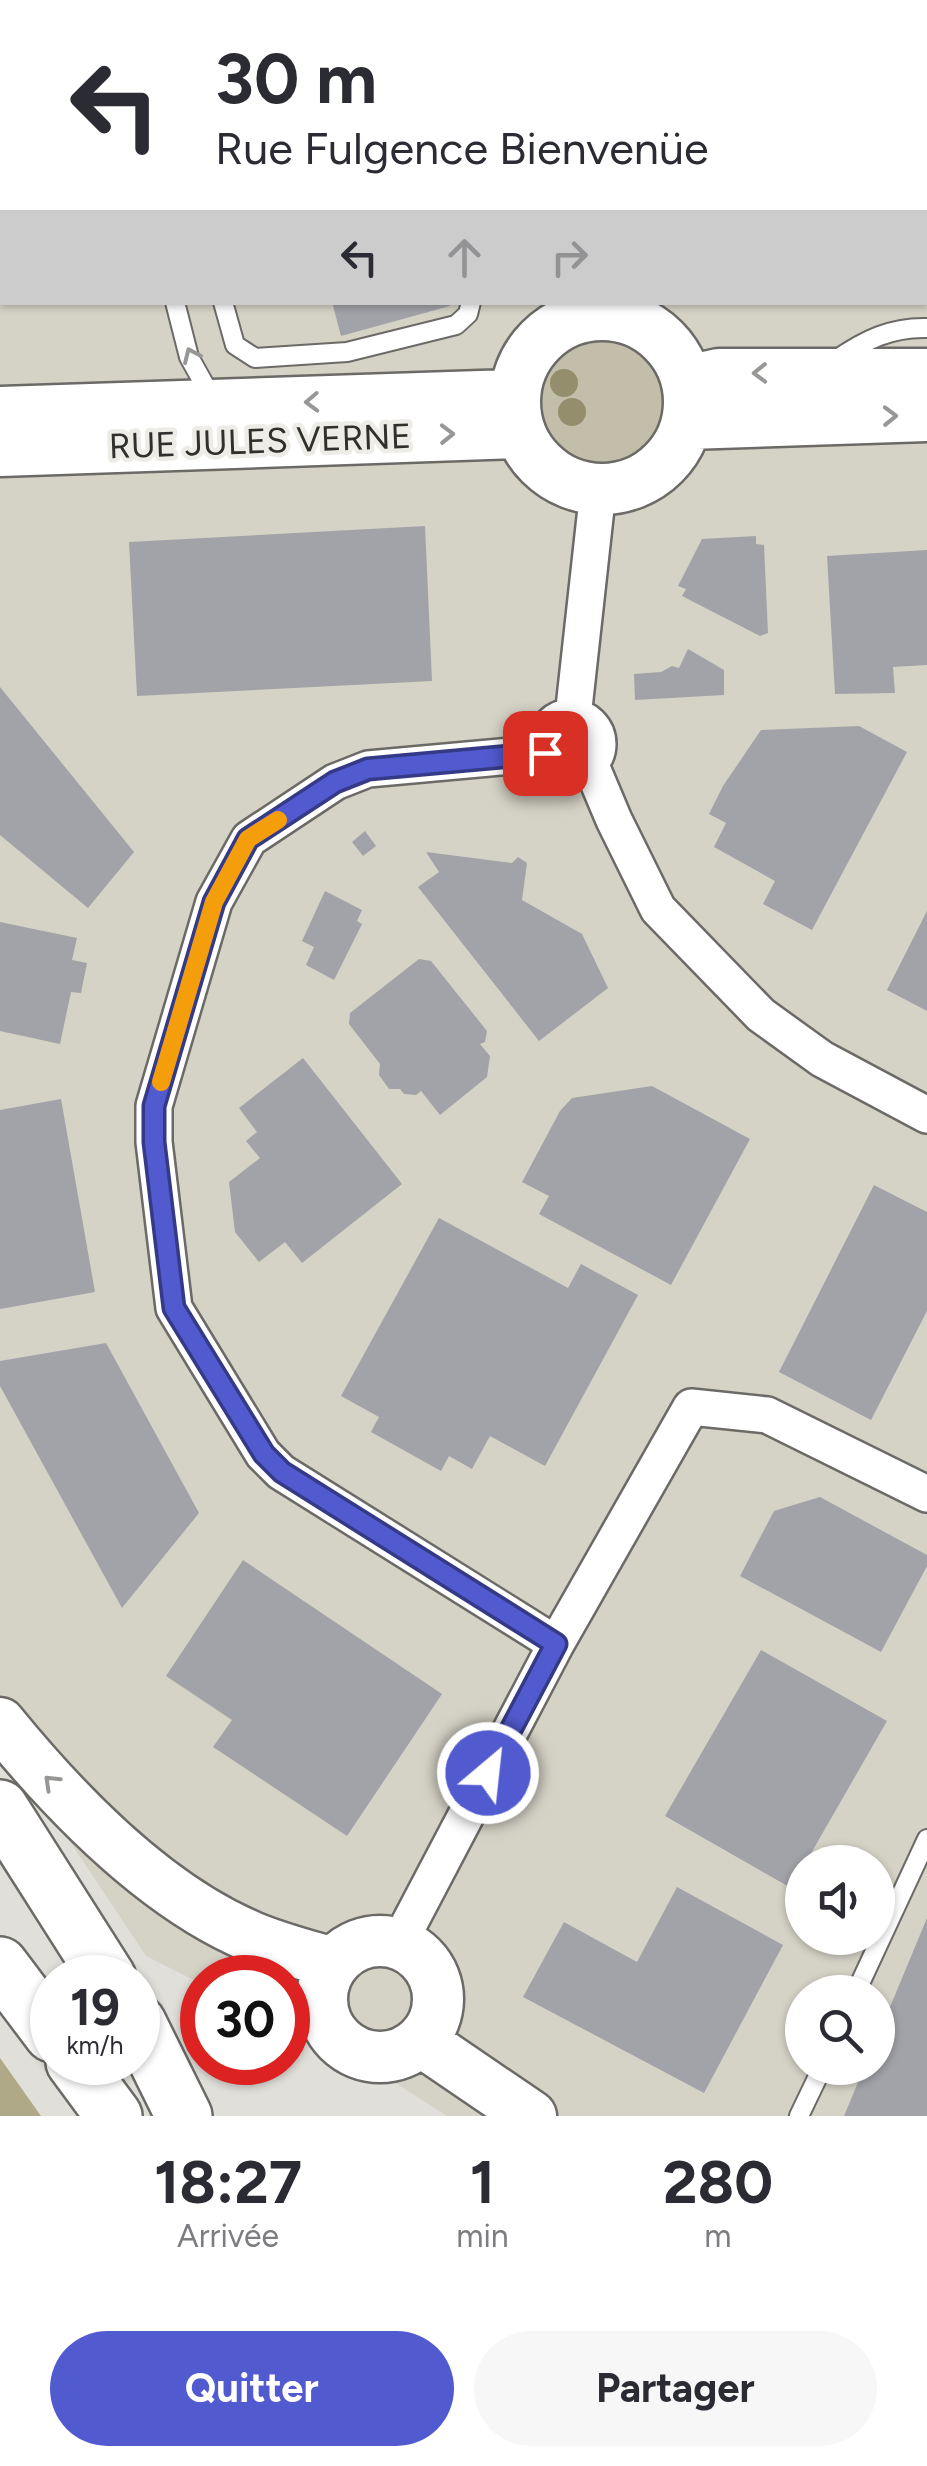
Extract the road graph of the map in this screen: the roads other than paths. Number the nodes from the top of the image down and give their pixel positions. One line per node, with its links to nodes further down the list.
1 (175, 305): 9 (lane, one-way to 1)
2 (224, 305): 3 (lane)
3 (470, 305)
4 (588, 310): 8 (street); 11 (street)
5 (927, 328): 6 (lane)
6 (818, 372): 7 (street); 8 (street, one-way to 8)
7 (927, 374)
8 (688, 402): 12 (street, one-way to 12); 14 (street)
9 (216, 404): 10 (street, RUE JULES VERNE); 11 (street, RUE JULES VERNE, one-way to 9)
10 (0, 412)
11 (517, 414): 13 (street, RUE JULES VERNE, one-way to 11); 14 (street)
12 (927, 416)
13 (0, 451)
14 (598, 490): 15 (street)
15 (574, 717): 16 (street); 17 (street)
16 (545, 753): 17 (street); 20 (street)
17 (590, 763): 18 (street)
18 (927, 1115)
19 (927, 1494): 20 (street)
20 (556, 1644): 25 (street)
21 (0, 1723): 28 (street, one-way to 21)
22 (0, 1808): 27 (highway)
23 (927, 1838): 30 (lane)
24 (0, 1870): 26 (highway)
25 (399, 1944): 28 (street); 32 (street)
26 (55, 1955)
27 (93, 1955)
28 (333, 1963): 32 (street)
29 (0, 1965): 31 (highway)
30 (864, 1975)
31 (30, 2005)
32 (421, 2041): 40 (street)
33 (160, 2068): 39 (highway)
34 (91, 2085): 37 (highway)
35 (148, 2085): 38 (highway)
36 (814, 2085): 41 (lane)
37 (114, 2116)
38 (171, 2116)
39 (184, 2116)
40 (531, 2116)
41 (800, 2116)

